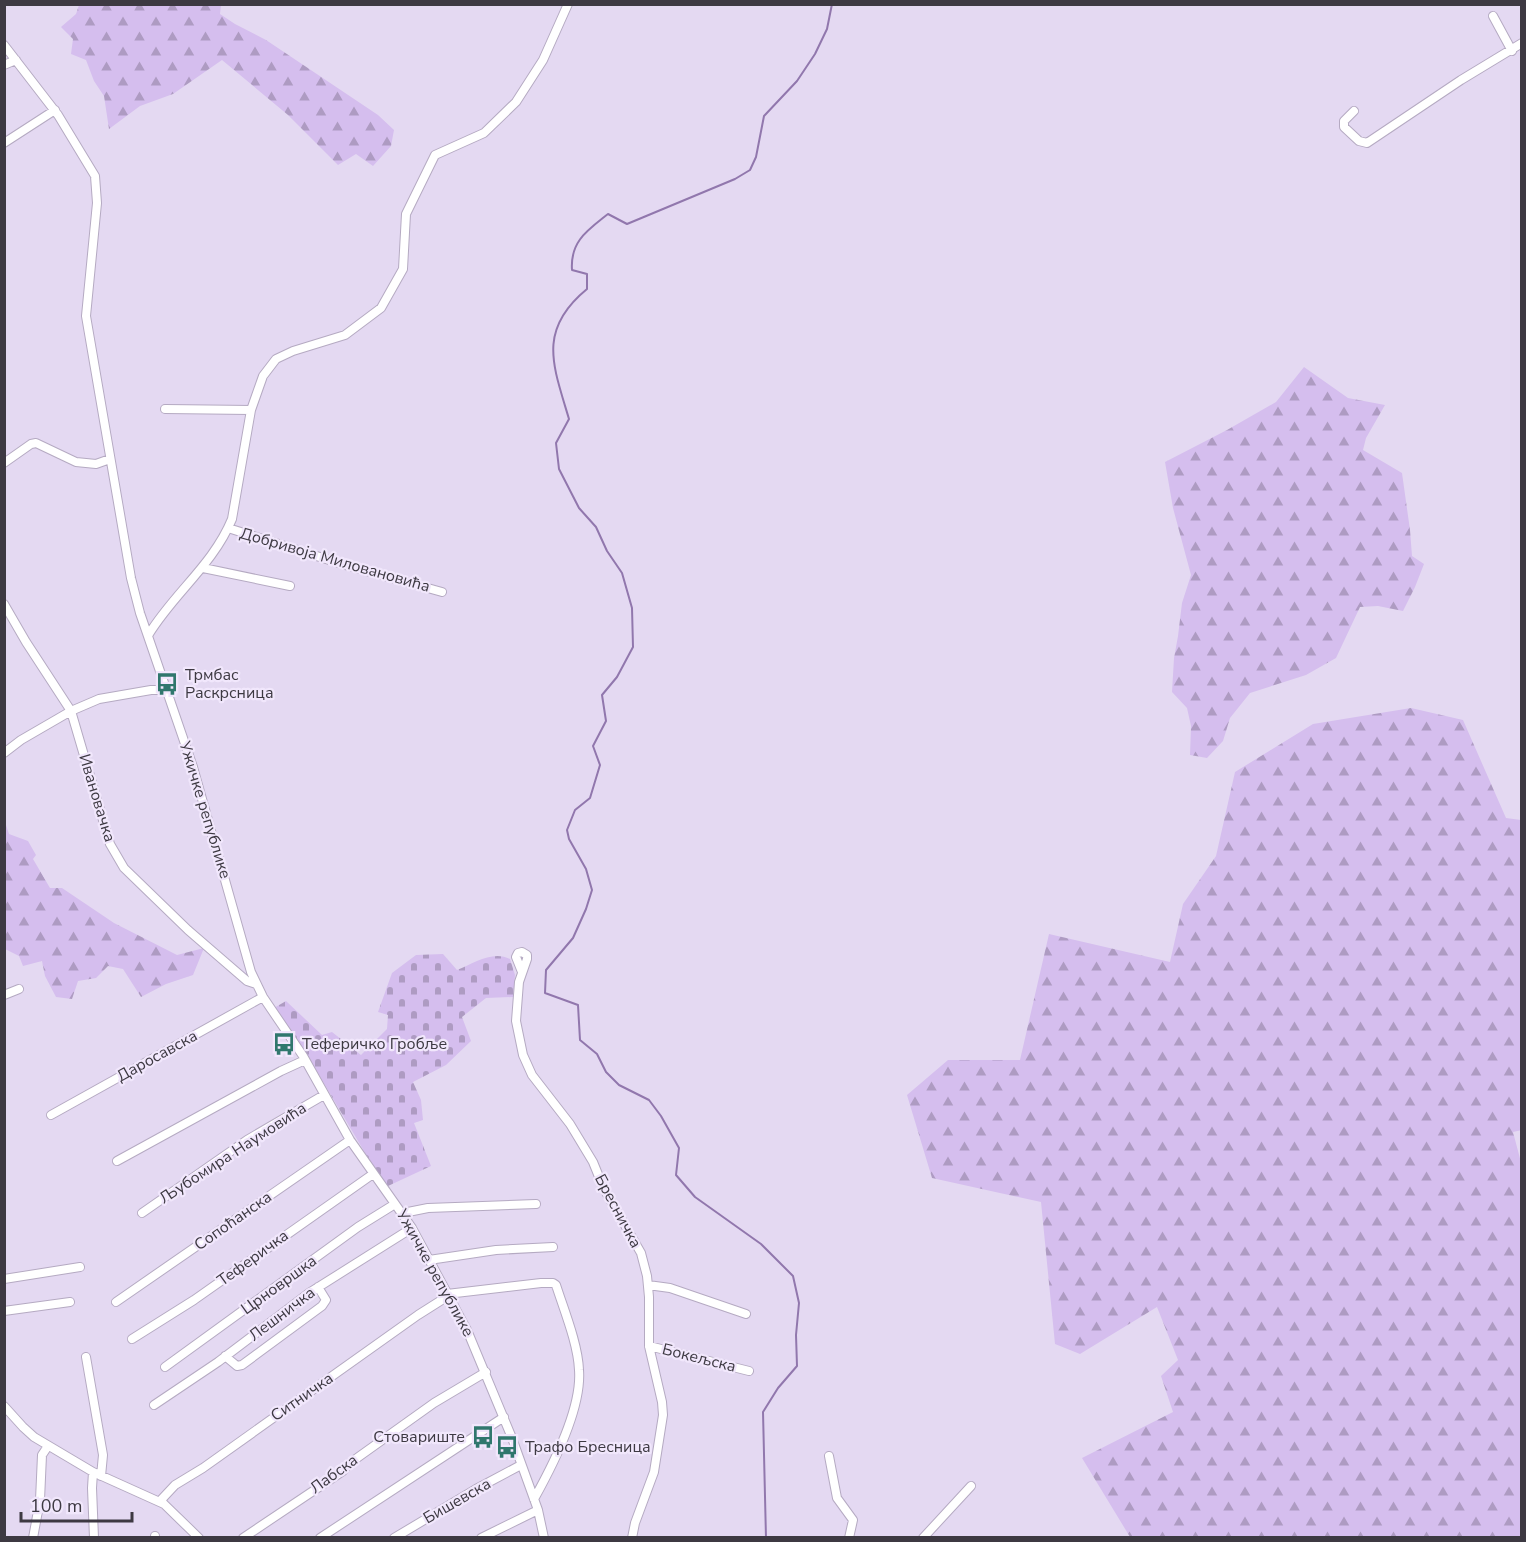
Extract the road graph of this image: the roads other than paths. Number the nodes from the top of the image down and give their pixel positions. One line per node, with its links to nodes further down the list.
1 (568, 4): 12 (street)
2 (1493, 16): 5 (street)
3 (1521, 43): 5 (street)
4 (4, 45): 6 (street, Ужичке републике)
5 (1512, 51): 9 (street)
6 (16, 60): 7 (street); 8 (street, Ужичке републике)
7 (4, 65)
8 (55, 110): 10 (street); 13 (street, Ужичке републике)
9 (1354, 111)
10 (4, 143)
11 (165, 409): 12 (street)
12 (251, 411): 15 (street)
13 (110, 459): 14 (street); 20 (street, Ужичке републике)
14 (4, 463)
15 (228, 528): 16 (street); 18 (street, Добривоја Миловановића)
16 (203, 568): 17 (street); 20 (street)
17 (290, 586)
18 (442, 592)
19 (4, 604): 22 (street, Ивановачка)
20 (149, 634): 21 (street, Ужичке републике)
21 (166, 690): 22 (street); 25 (street, Ужичке републике)
22 (71, 711): 23 (street); 25 (street, Ивановачка)
23 (4, 753)
24 (522, 972): 44 (street, Бресничка)
25 (256, 984): 28 (street, Ужичке републике)
26 (19, 989): 27 (street)
27 (4, 994)
28 (263, 997): 29 (street, Ужичке републике); 31 (street, Даросавска)
29 (305, 1060): 30 (street, Ужичке републике); 33 (street)
30 (324, 1095): 32 (street, Ужичке републике); 37 (street, Љубомира Наумовића)
31 (51, 1115)
32 (350, 1140): 34 (street, Ужичке републике); 48 (street, Сопоћанска)
33 (117, 1161)
34 (373, 1174): 35 (street, Ужичке републике); 51 (street, Теферичка)
35 (395, 1204): 38 (street, Ужичке републике); 55 (street, Црновршка)
36 (536, 1204): 38 (street)
37 (142, 1213)
38 (403, 1213): 39 (street, Ужичке републике)
39 (412, 1228): 41 (street, Ужичке републике); 45 (street, Лешничка)
40 (553, 1247): 41 (street)
41 (429, 1260): 46 (street, Ужичке републике)
42 (80, 1267): 43 (street)
43 (4, 1279)
44 (648, 1285): 50 (street); 52 (street, Бресничка)
45 (318, 1287): 53 (street, Лешничка); 53 (street)
46 (448, 1295): 57 (street, Ужичке републике); 66 (street); 67 (street, Ситничка)
47 (70, 1302): 49 (street)
48 (116, 1302)
49 (4, 1311)
50 (746, 1314)
51 (132, 1339)
52 (649, 1346): 56 (street, Бокељска); 77 (street, Бресничка)
53 (225, 1356): 58 (street, Лешничка)
54 (86, 1357): 64 (street)
55 (165, 1367)
56 (749, 1371)
57 (486, 1372): 60 (street, Ужичке републике); 72 (street, Лабска)
58 (154, 1404)
59 (4, 1406): 61 (street)
60 (504, 1418): 63 (street, Ужичке републике); 73 (street)
61 (48, 1446): 64 (street); 69 (street)
62 (829, 1456): 78 (street)
63 (521, 1465): 66 (street, Ужичке републике); 74 (street, Бишевска)
64 (97, 1474): 67 (street); 70 (street)
65 (971, 1486): 79 (street)
66 (534, 1499): 68 (street, Ужичке републике)
67 (160, 1501): 71 (street)
68 (538, 1510): 75 (street); 76 (street, Ужичке републике)
69 (33, 1538)
70 (94, 1538)
71 (199, 1538)
72 (243, 1538)
73 (320, 1538)
74 (394, 1538)
75 (481, 1538)
76 (544, 1538)
77 (633, 1538)
78 (849, 1538)
79 (923, 1538)

